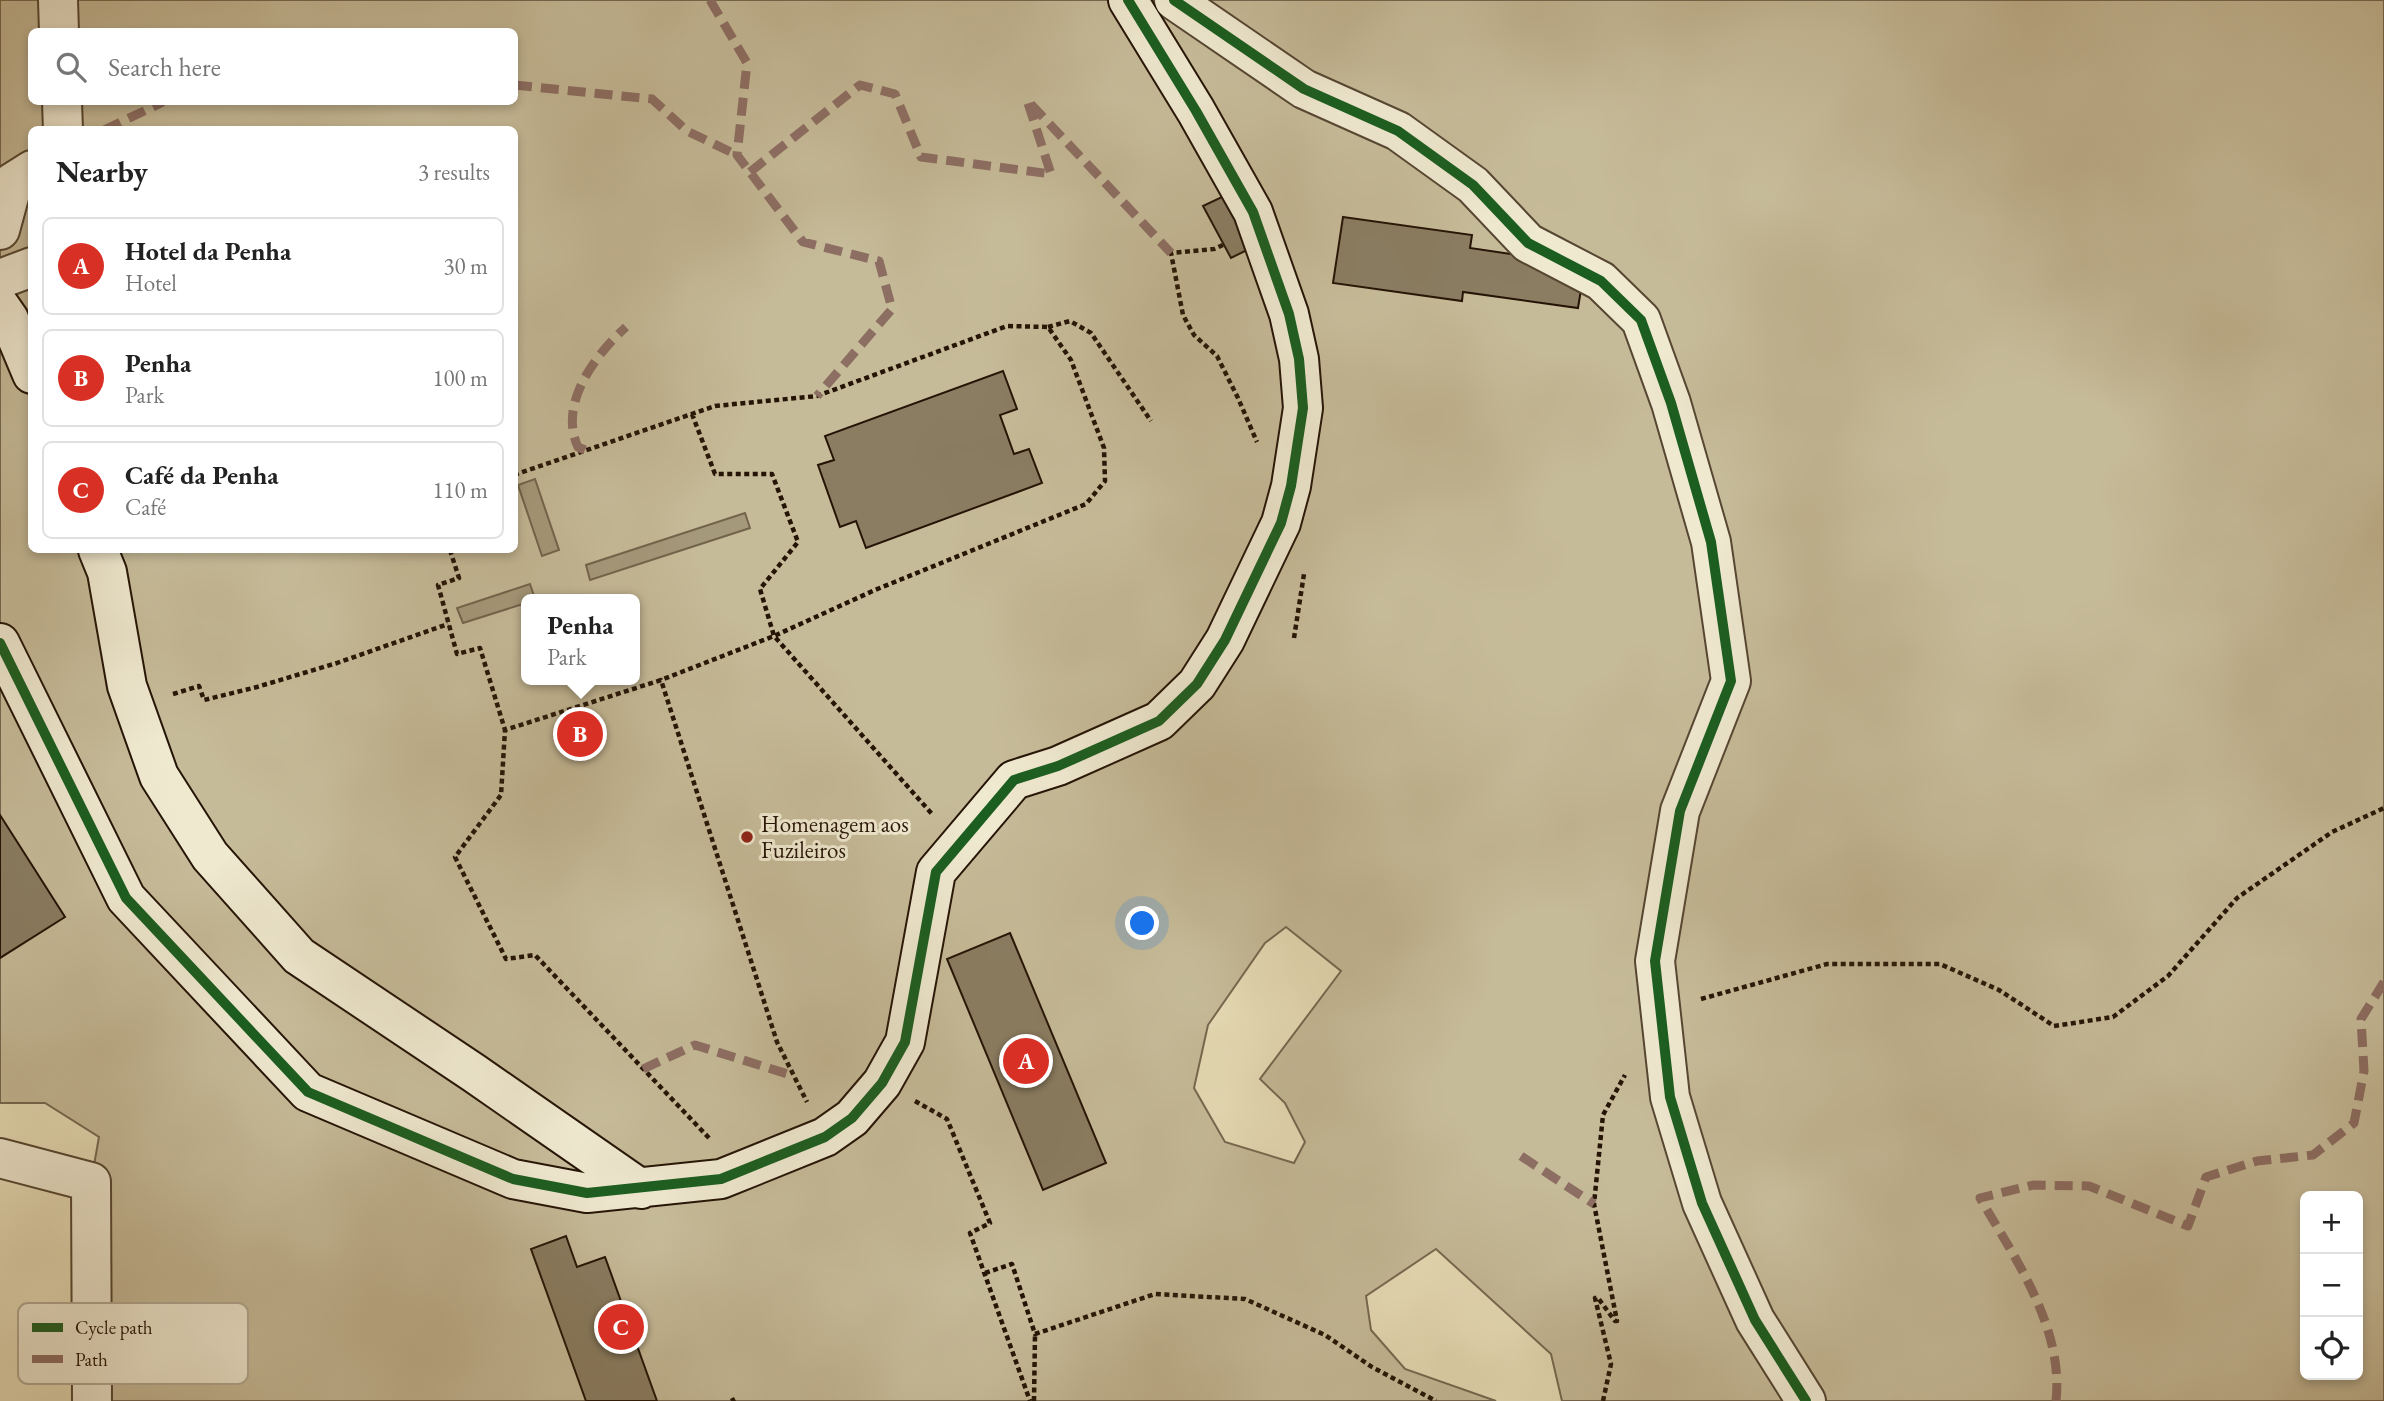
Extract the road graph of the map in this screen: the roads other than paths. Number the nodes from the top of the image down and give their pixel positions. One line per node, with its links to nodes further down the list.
1 (58, 0): 4 (street)
2 (1128, 0): 16 (street)
3 (1174, 0): 18 (street)
4 (59, 28)
5 (62, 105): 6 (street)
6 (63, 126)
7 (28, 173): 8 (street)
8 (0, 230)
9 (28, 268): 10 (street)
10 (0, 279)
11 (0, 306): 12 (street)
12 (28, 364)
13 (99, 553): 16 (street)
14 (0, 643): 16 (street)
15 (0, 1158): 17 (street)
16 (641, 1189)
17 (91, 1303)
18 (1806, 1401)

